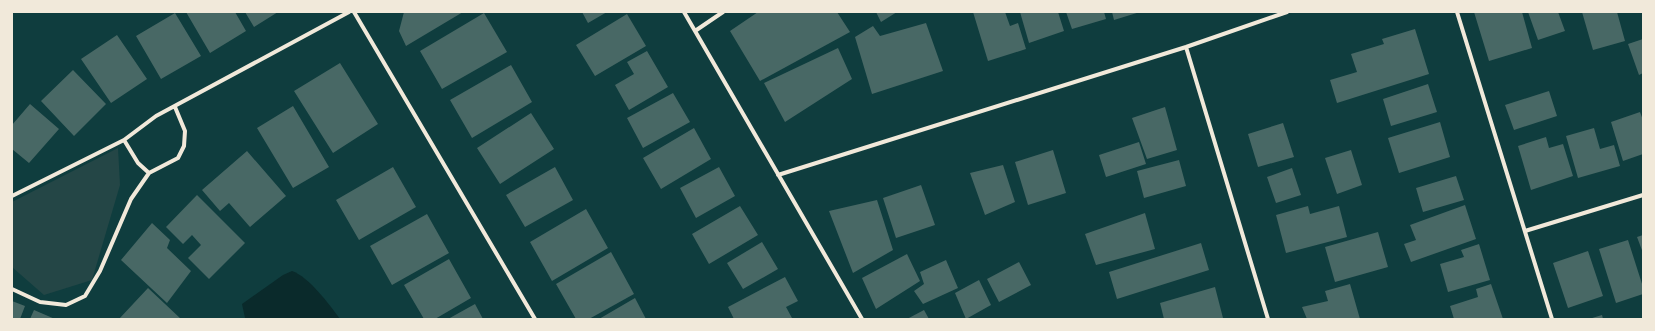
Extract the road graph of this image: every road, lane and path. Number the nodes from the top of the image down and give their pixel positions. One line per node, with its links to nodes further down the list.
1 (349, 12): 9 (street)
2 (354, 12): 17 (street)
3 (684, 12): 7 (street)
4 (723, 12): 7 (street)
5 (1286, 12): 8 (street)
6 (1457, 12): 15 (street)
7 (695, 31): 12 (street)
8 (1186, 47): 12 (street); 19 (street)
9 (174, 107): 10 (street); 11 (street)
10 (124, 140): 11 (street); 14 (street)
11 (149, 173): 16 (street)
12 (778, 175): 18 (street)
13 (1643, 195): 15 (street)
14 (12, 196)
15 (1525, 231): 20 (street)
16 (12, 289)
17 (535, 319)
18 (862, 319)
19 (1268, 319)
20 (1552, 319)

